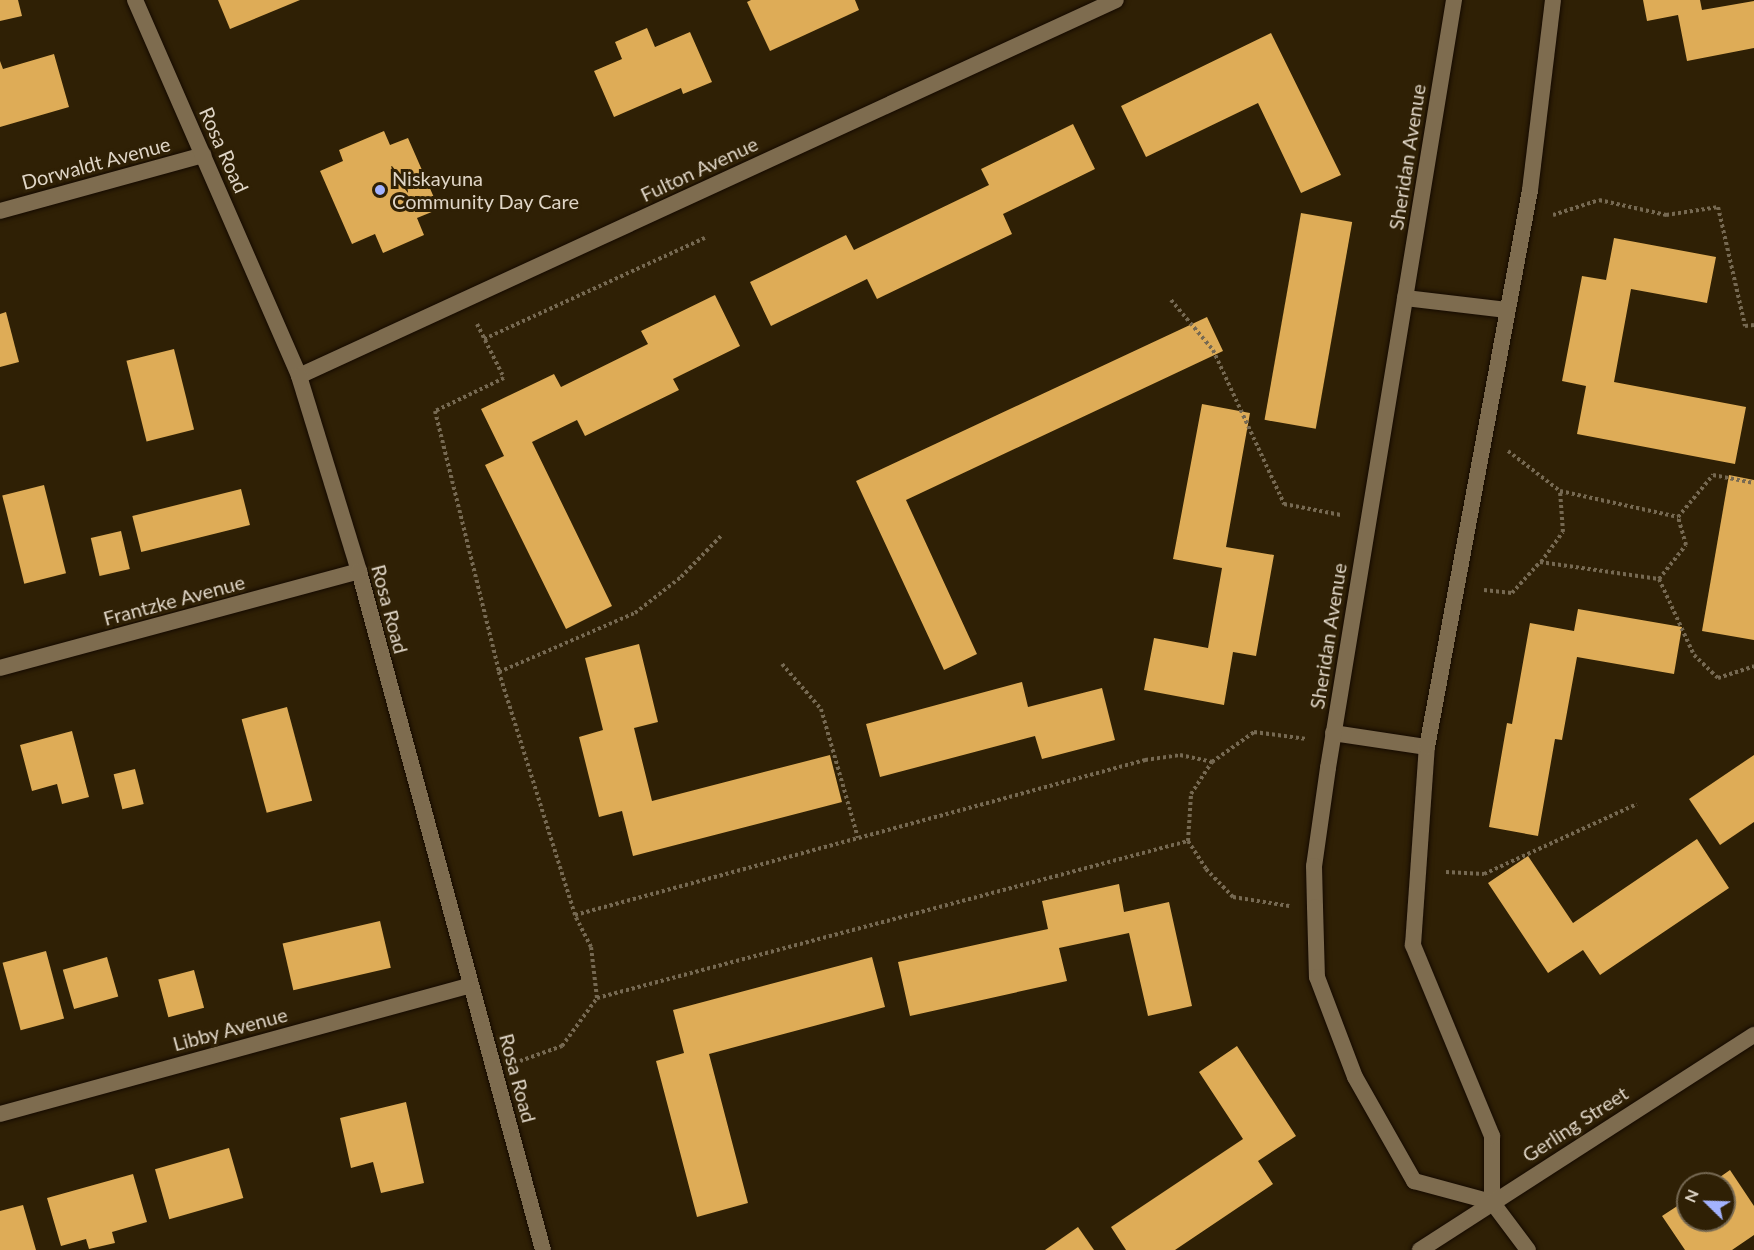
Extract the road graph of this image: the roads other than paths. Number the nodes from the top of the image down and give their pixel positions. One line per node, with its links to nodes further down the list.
1 (135, 0): 5 (street, Rosa Road)
2 (1116, 0): 9 (street, Fulton Avenue)
3 (1454, 0): 7 (street, Sheridan Avenue)
4 (1553, 0): 8 (street)
5 (203, 155): 6 (street, Dorwaldt Avenue); 9 (street, Rosa Road)
6 (0, 211)
7 (1405, 298): 8 (street); 12 (street, Sheridan Avenue)
8 (1507, 310): 13 (street)
9 (299, 376): 10 (street, Rosa Road)
10 (359, 571): 11 (street, Frantzke Avenue); 14 (street, Rosa Road)
11 (0, 668)
12 (1332, 738): 13 (street); 17 (street, Sheridan Avenue)
13 (1427, 747): 17 (street)
14 (471, 985): 16 (street, Libby Avenue); 18 (street, Rosa Road)
15 (1754, 1035): 17 (street, Gerling Street)
16 (0, 1114)
17 (1492, 1202): 19 (street, Gerling Street); 20 (street)
18 (543, 1250)
19 (1420, 1250)
20 (1528, 1250)

